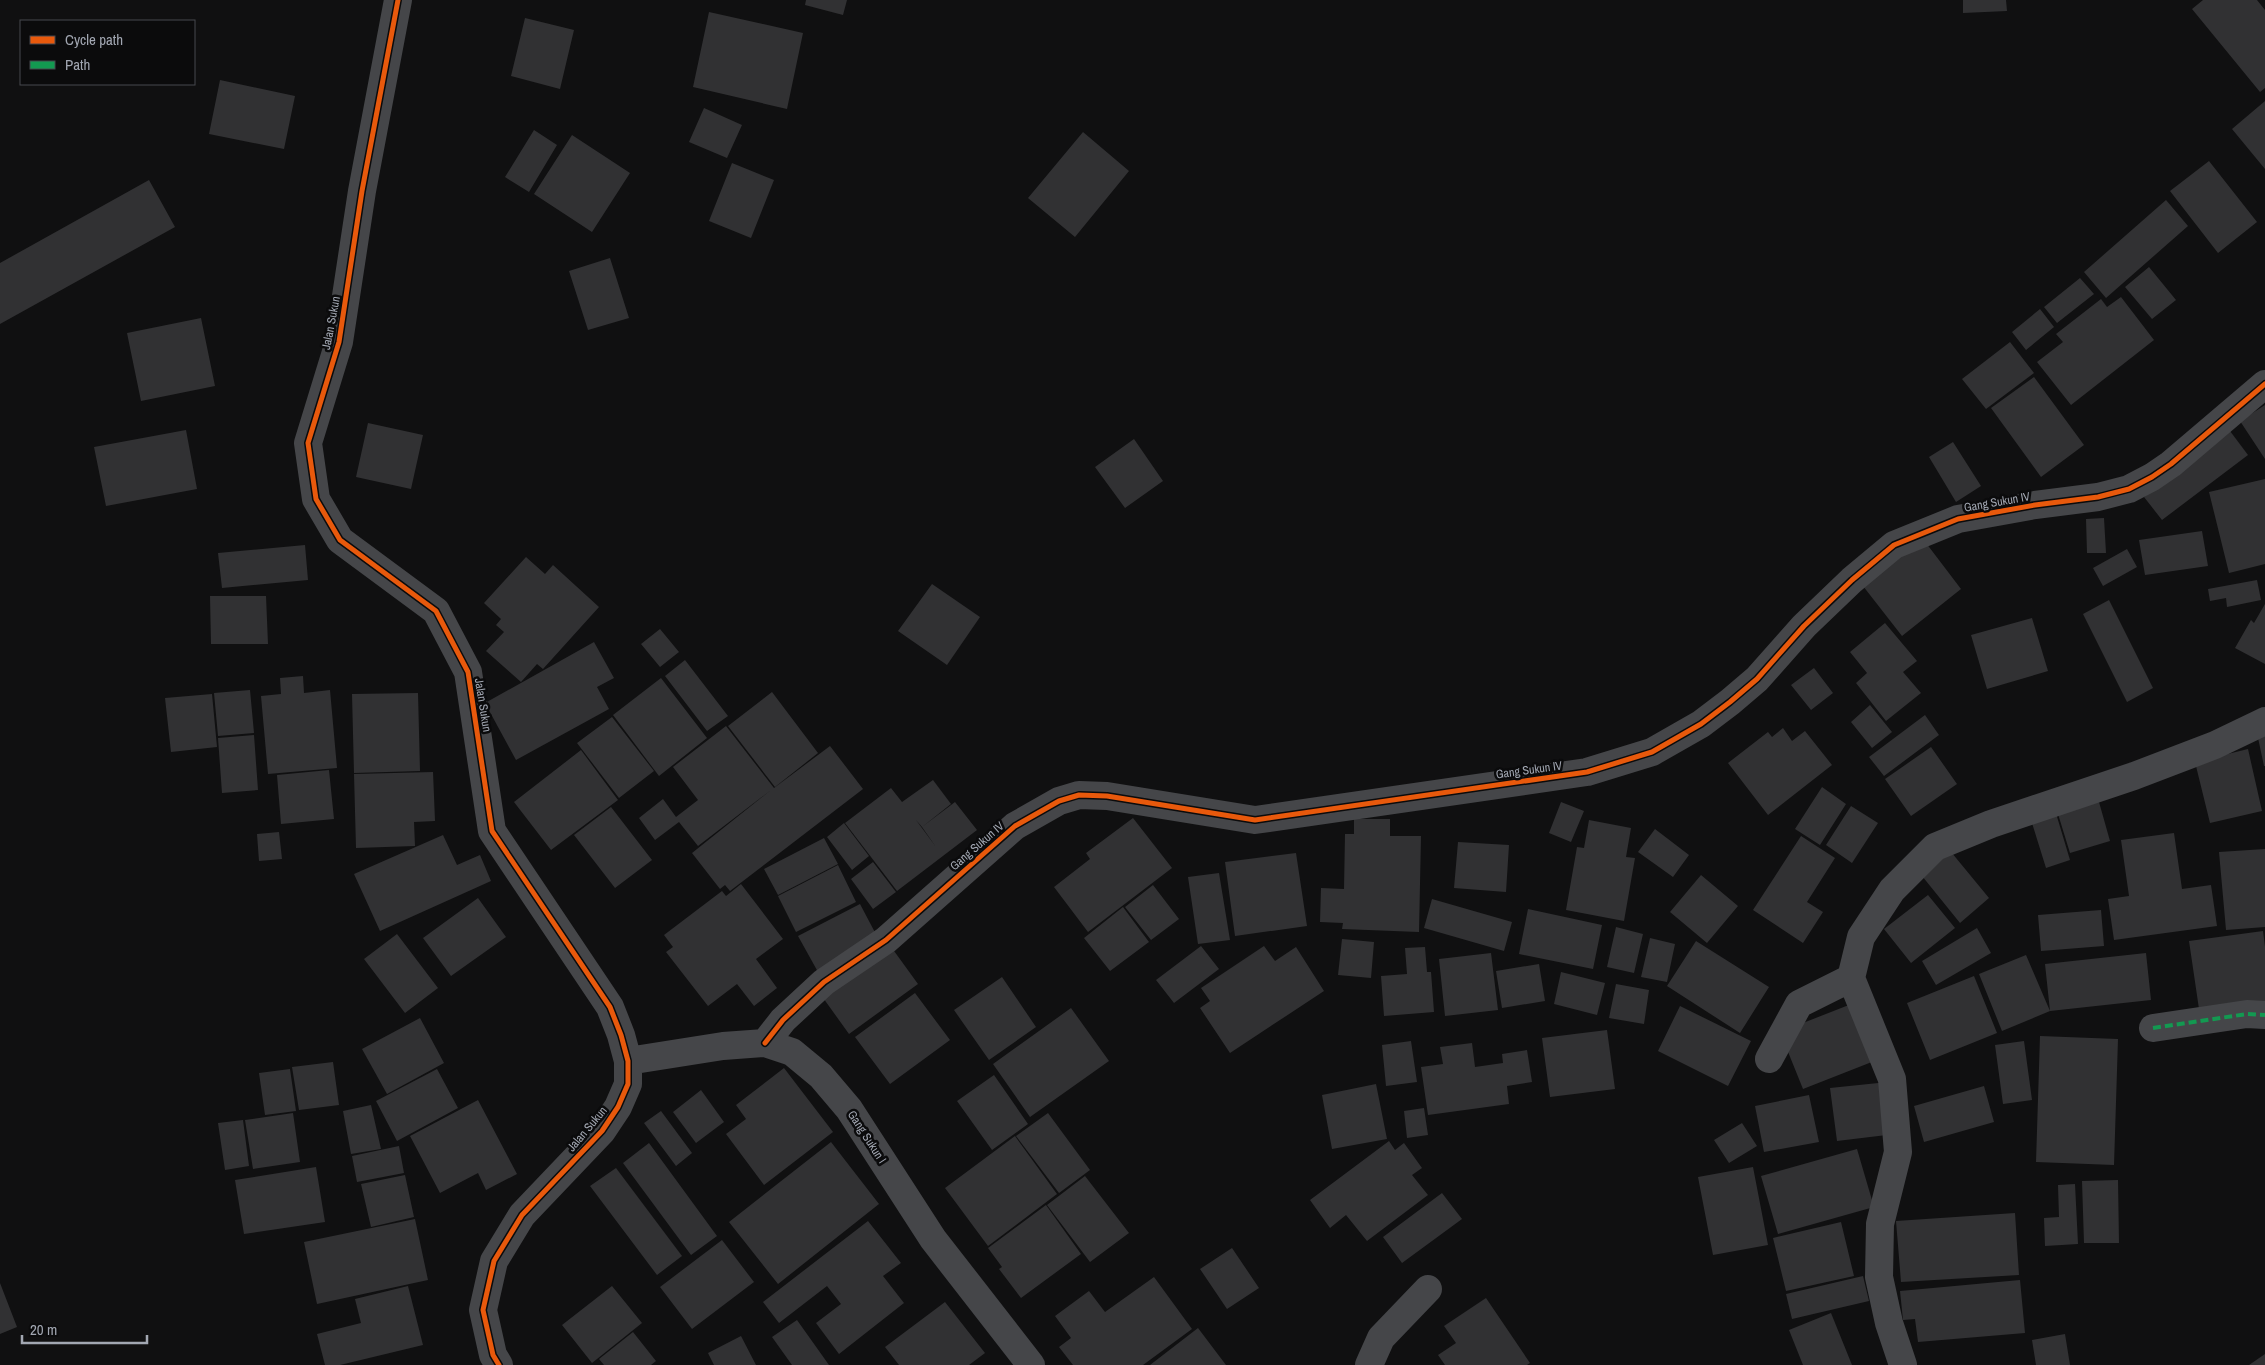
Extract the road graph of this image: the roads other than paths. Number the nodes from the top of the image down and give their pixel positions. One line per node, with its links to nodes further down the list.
1 (398, 0): 9 (street, Jalan Sukun)
2 (2265, 384): 7 (street, Gang Sukun IV)
3 (2265, 721): 4 (street)
4 (1851, 978): 8 (street); 14 (street)
5 (2265, 1014): 6 (street)
6 (2153, 1028)
7 (765, 1043): 9 (street, Gang Sukun I); 12 (street, Gang Sukun I)
8 (1769, 1058)
9 (628, 1061): 11 (street, Jalan Sukun)
10 (1428, 1289): 13 (street)
11 (499, 1365)
12 (1031, 1365)
13 (1369, 1365)
14 (1903, 1365)

